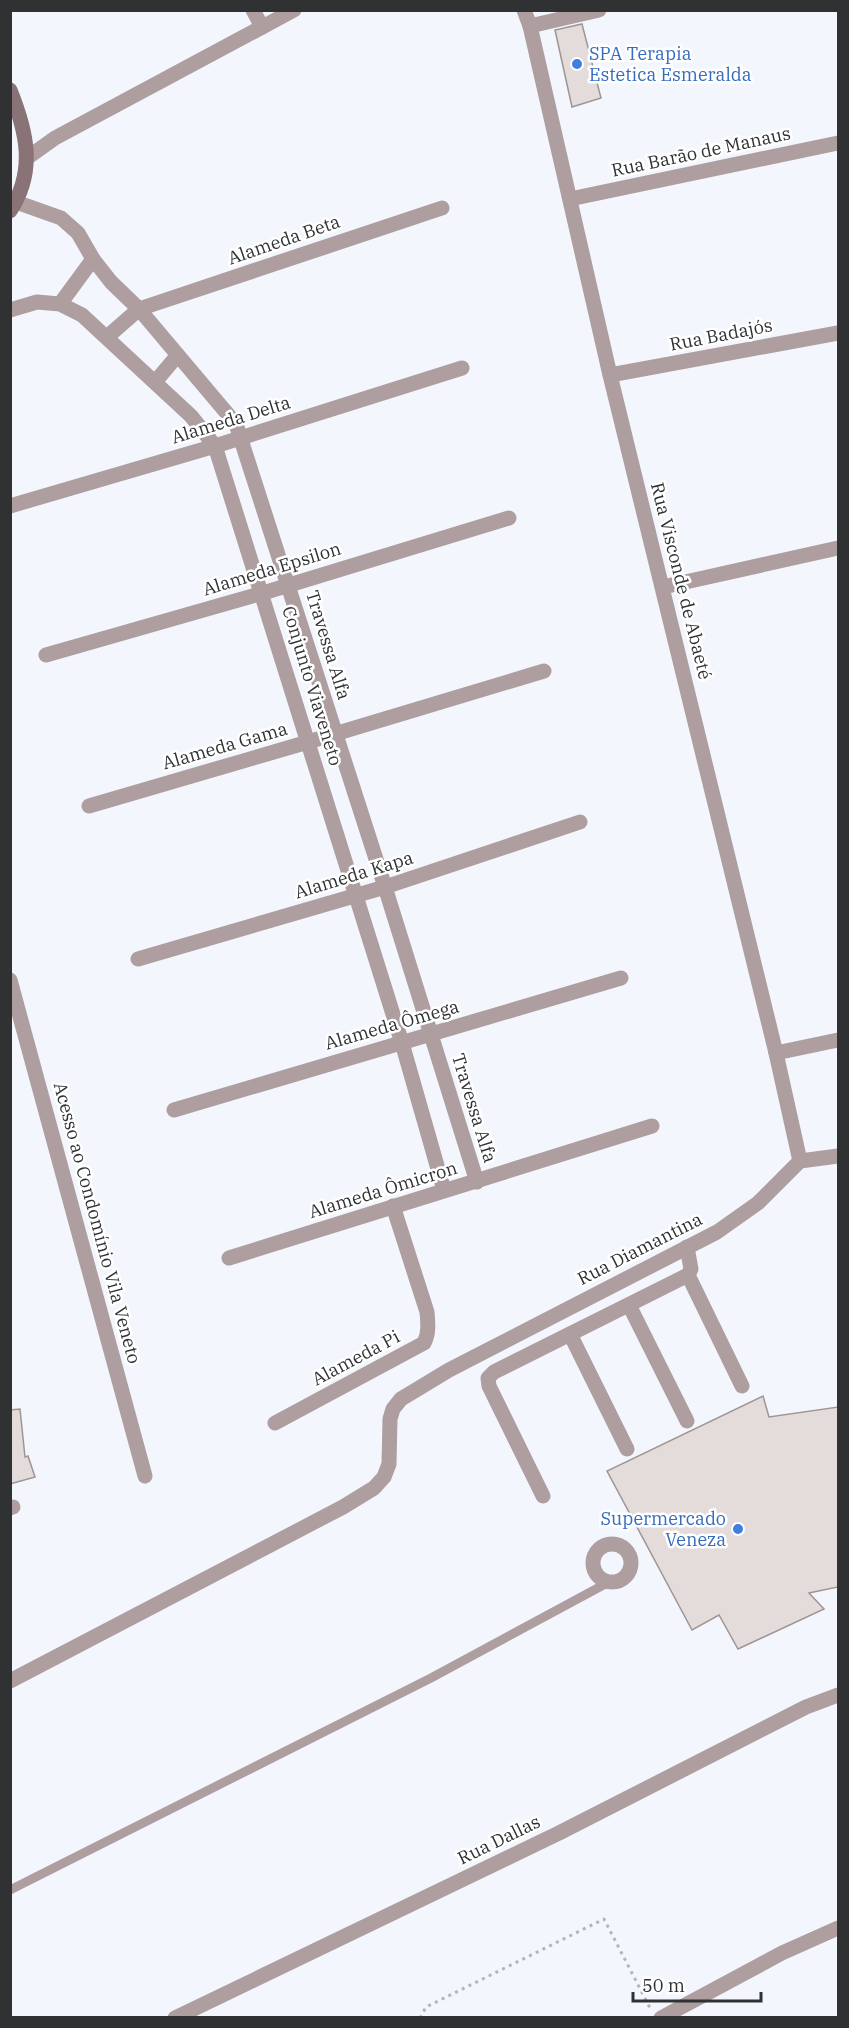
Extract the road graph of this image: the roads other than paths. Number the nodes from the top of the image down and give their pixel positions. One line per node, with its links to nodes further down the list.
1 (253, 10): 6 (street)
2 (294, 10): 6 (street)
3 (524, 10): 5 (street, Rua Visconde de Abaeté)
4 (599, 10): 5 (street)
5 (530, 26): 10 (street, Rua Visconde de Abaeté)
6 (262, 27): 9 (street)
7 (10, 90): 9 (main road)
8 (838, 143): 10 (street, Rua Barão de Manaus)
9 (27, 158): 11 (main road)
10 (570, 199): 21 (street, Rua Visconde de Abaeté)
11 (13, 206): 13 (street, Travessa Alfa)
12 (442, 208): 15 (street, Alameda Beta)
13 (93, 259): 14 (street); 15 (street, Travessa Alfa)
14 (60, 304): 16 (street, Conjunto Viaveneto); 18 (street, Conjunto Viaveneto)
15 (139, 309): 18 (street); 19 (street, Travessa Alfa)
16 (10, 310)
17 (838, 333): 21 (street, Rua Badajós)
18 (107, 337): 22 (street, Conjunto Viaveneto)
19 (177, 356): 22 (street); 23 (street, Travessa Alfa)
20 (462, 368): 23 (street, Alameda Delta)
21 (610, 375): 29 (street, Rua Visconde de Abaeté)
22 (155, 382): 24 (street, Conjunto Viaveneto)
23 (241, 438): 24 (street, Alameda Delta); 28 (street, Travessa Alfa)
24 (215, 446): 25 (street, Alameda Delta); 30 (street, Conjunto Viaveneto)
25 (10, 506)
26 (509, 518): 28 (street, Alameda Epsilon)
27 (838, 548): 29 (street)
28 (289, 585): 30 (street, Alameda Epsilon); 33 (street, Travessa Alfa)
29 (663, 587): 45 (street, Rua Visconde de Abaeté)
30 (263, 593): 31 (street, Alameda Epsilon); 34 (street, Conjunto Viaveneto)
31 (46, 655)
32 (544, 671): 33 (street, Alameda Gama)
33 (335, 734): 34 (street, Alameda Gama); 37 (street, Travessa Alfa)
34 (308, 742): 35 (street, Alameda Gama); 38 (street, Conjunto Viaveneto)
35 (89, 806)
36 (580, 822): 37 (street, Alameda Kapa)
37 (385, 887): 38 (street, Alameda Kapa); 42 (street, Travessa Alfa)
38 (357, 895): 39 (street, Alameda Kapa); 44 (street, Conjunto Viaveneto)
39 (138, 959)
40 (621, 978): 42 (street, Alameda Ômega)
41 (10, 980): 62 (street, Acesso ao Condomínio Vila Veneto)
42 (431, 1034): 44 (street, Alameda Ômega); 50 (street, Travessa Alfa)
43 (838, 1040): 45 (street)
44 (402, 1042): 46 (street, Alameda Ômega); 51 (street, Conjunto Viaveneto)
45 (776, 1053): 49 (street, Rua Visconde de Abaeté)
46 (174, 1110)
47 (652, 1126): 50 (street, Alameda Ômicron)
48 (838, 1156): 49 (street)
49 (800, 1161): 53 (street, Rua Diamantina)
50 (477, 1182): 51 (street, Alameda Ômicron)
51 (444, 1190): 52 (street, Alameda Ômicron)
52 (393, 1206): 54 (street, Alameda Ômicron); 60 (street, Alameda Pi)
53 (687, 1247): 55 (street); 65 (street, Rua Diamantina)
54 (229, 1258)
55 (688, 1275): 56 (street); 58 (street)
56 (629, 1305): 57 (street); 59 (street)
57 (570, 1334): 61 (street); 63 (street)
58 (741, 1386)
59 (687, 1421)
60 (275, 1423)
61 (627, 1449)
62 (146, 1476)
63 (543, 1496)
64 (609, 1582): 67 (lane)
65 (10, 1681)
66 (838, 1695): 70 (street, Rua Dallas)
67 (10, 1890)
68 (838, 1928): 69 (street)
69 (656, 2013)
70 (175, 2018)

